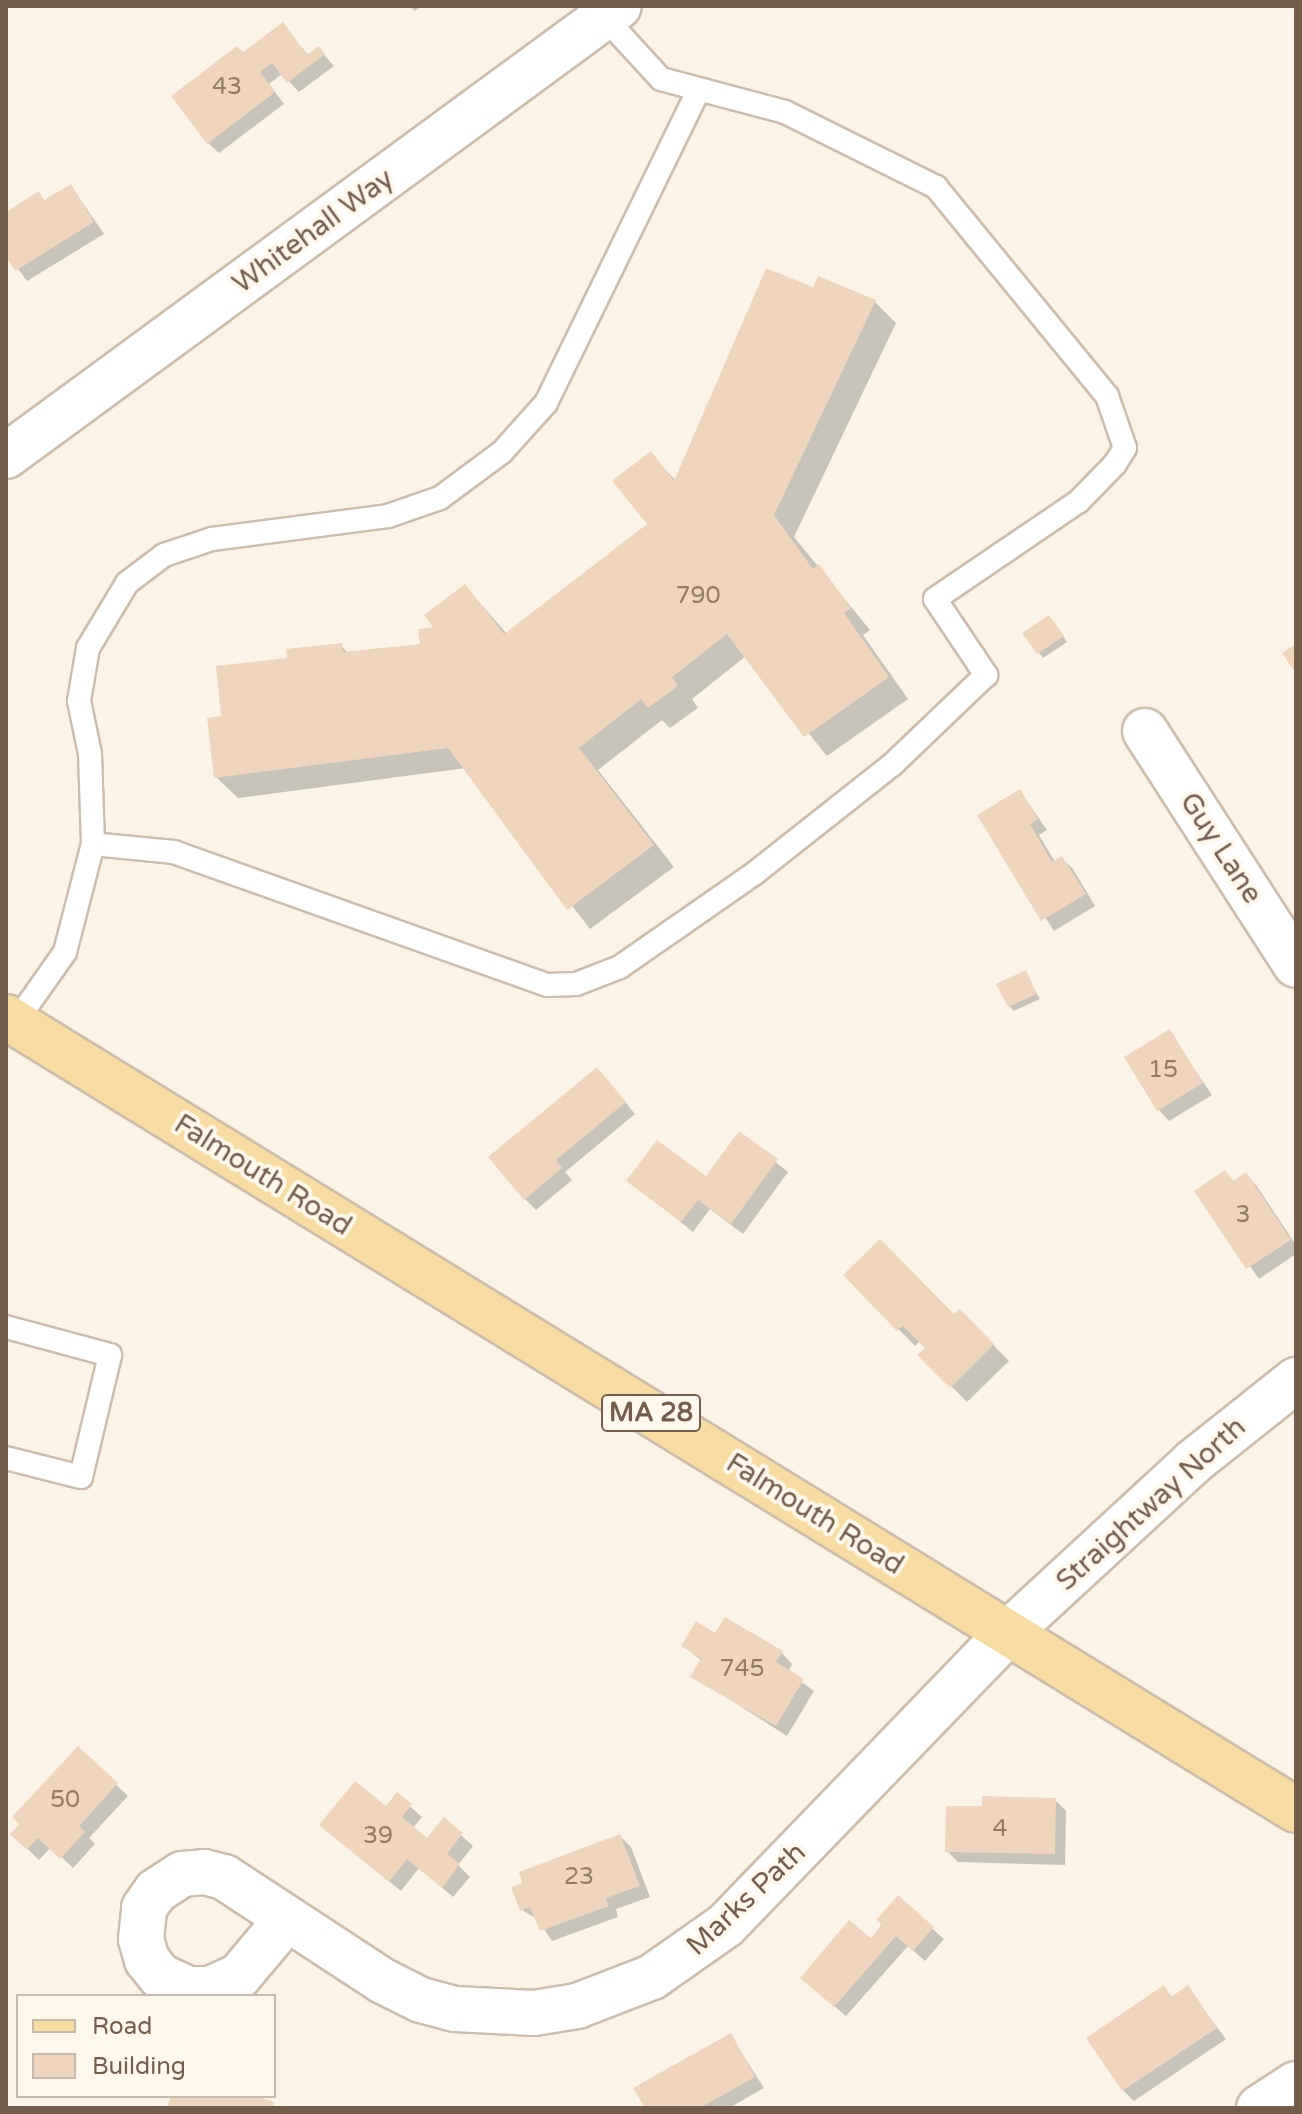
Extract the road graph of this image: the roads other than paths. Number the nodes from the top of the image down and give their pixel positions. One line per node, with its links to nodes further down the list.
1 (612, 12): 2 (lane); 3 (street, Whitehall Way)
2 (698, 91): 5 (lane); 5 (lane)
3 (6, 456)
4 (1145, 731): 6 (street, Guy Lane)
5 (93, 844): 7 (lane)
6 (1296, 965)
7 (11, 1020): 11 (main road, Falmouth Road / MA 28)
8 (6, 1327): 10 (lane)
9 (1296, 1380): 11 (street, Straightway North)
10 (6, 1458)
11 (1009, 1632): 12 (main road, Falmouth Road / MA 28); 13 (street, Marks Path)
12 (1296, 1810)
13 (287, 1919)
14 (1296, 2084): 15 (street)
15 (1259, 2108)

